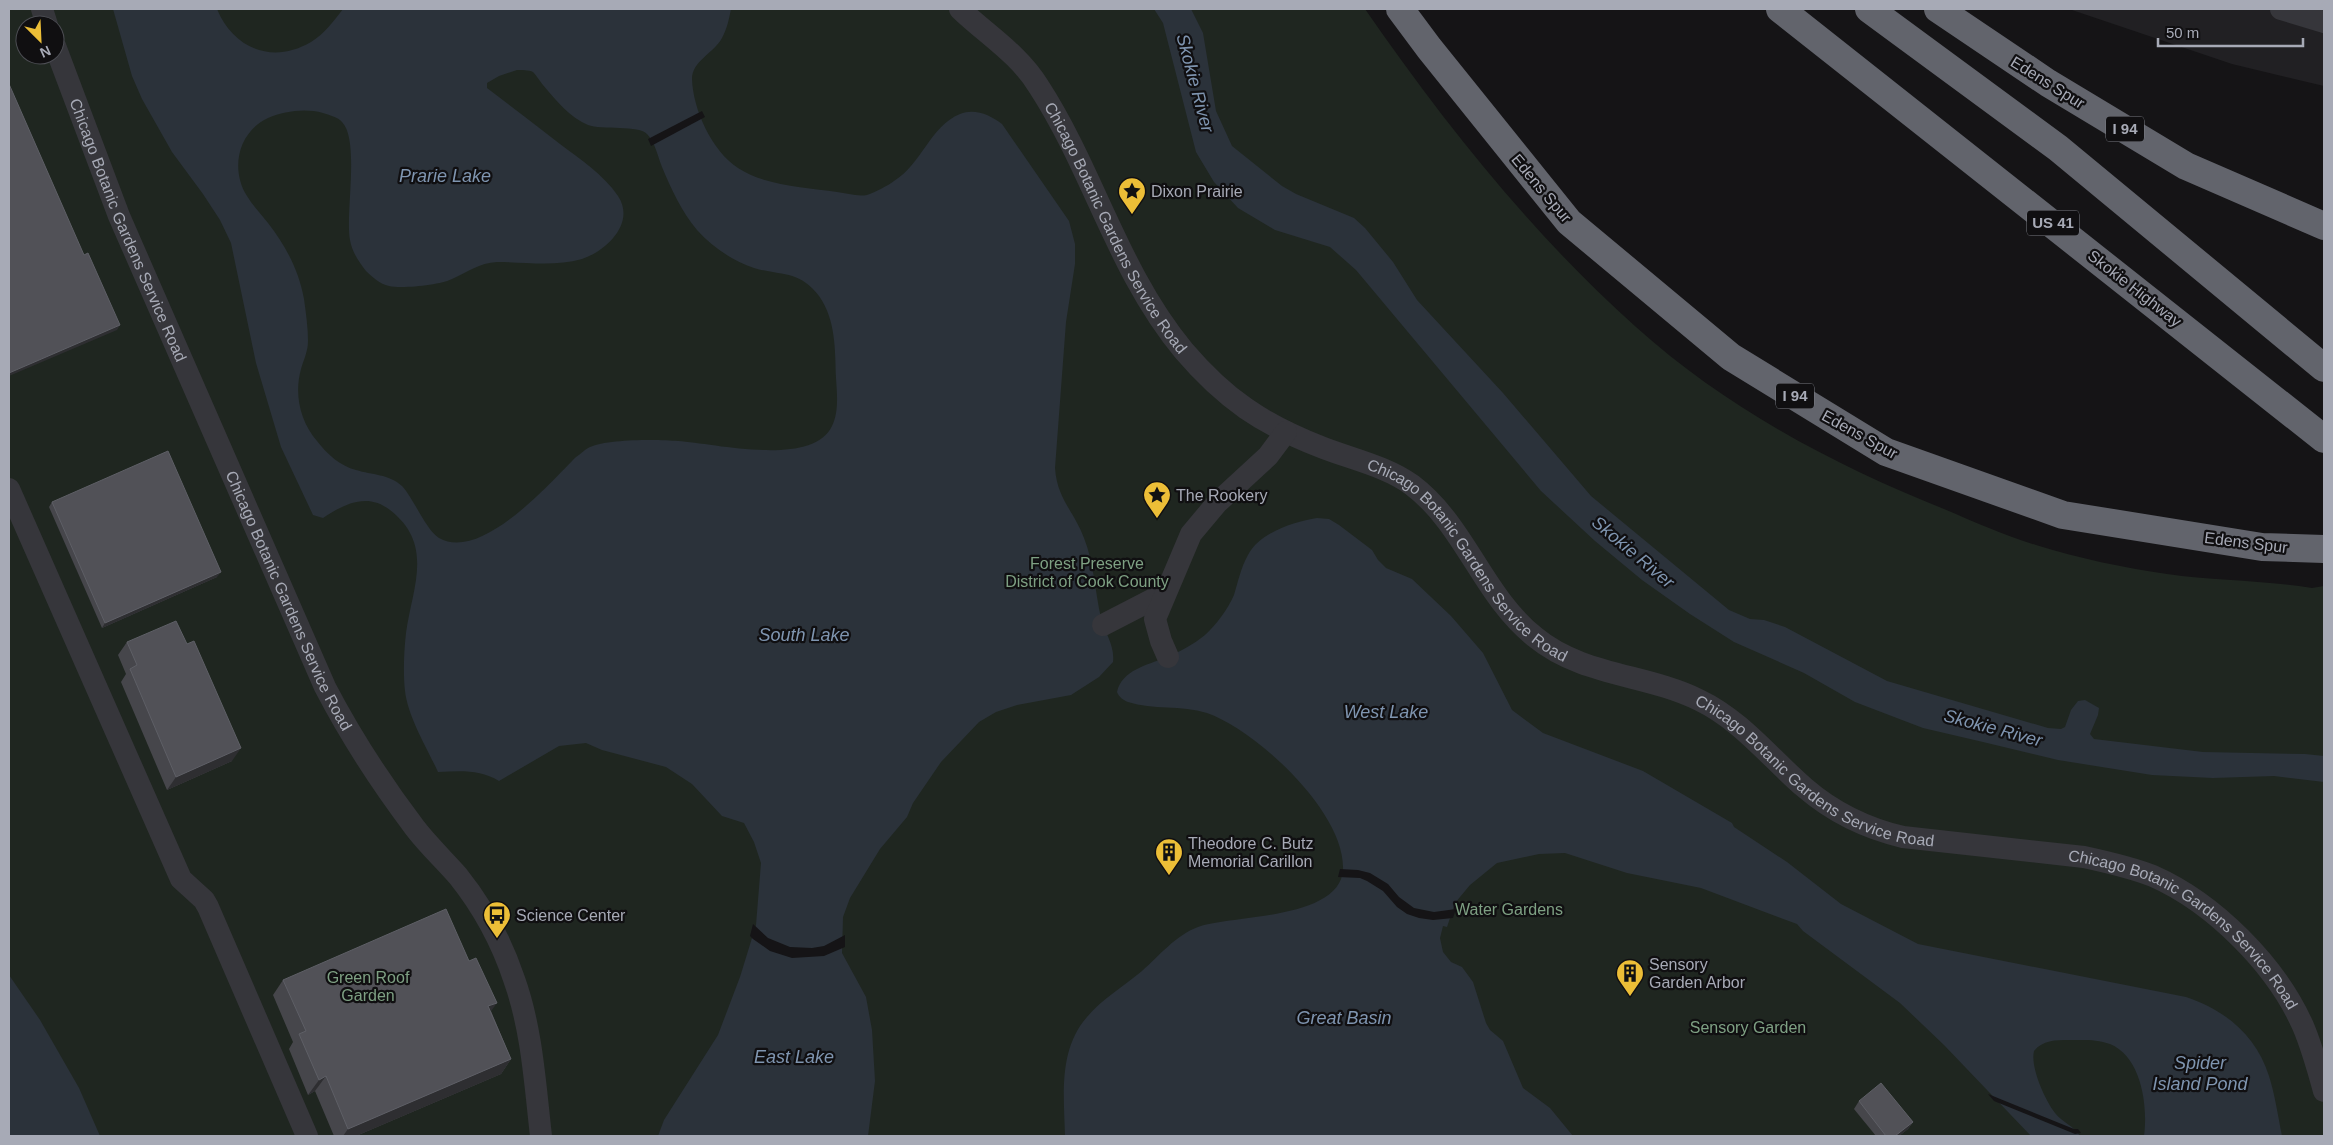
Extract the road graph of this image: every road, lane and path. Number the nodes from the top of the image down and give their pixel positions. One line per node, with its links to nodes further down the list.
1 (960, 9): 11 (lane, Chicago Botanic Gardens Service Road)
2 (1400, 9): 14 (highway, Edens Spur / I 94)
3 (1780, 9): 12 (highway, Skokie Highway / US 41)
4 (1869, 9): 10 (highway)
5 (1938, 9): 9 (highway, Edens Spur / I 94)
6 (2281, 9): 7 (lane)
7 (2324, 22)
8 (62, 65): 20 (lane, Chicago Botanic Gardens Service Road)
9 (2324, 226)
10 (2324, 368)
11 (1286, 432): 15 (lane); 18 (lane, Chicago Botanic Gardens Service Road)
12 (2324, 439)
13 (9, 489): 19 (lane)
14 (2324, 549)
15 (1165, 593): 16 (lane); 17 (lane)
16 (1103, 625)
17 (1168, 657)
18 (2324, 1091)
19 (307, 1136)
20 (541, 1136)

